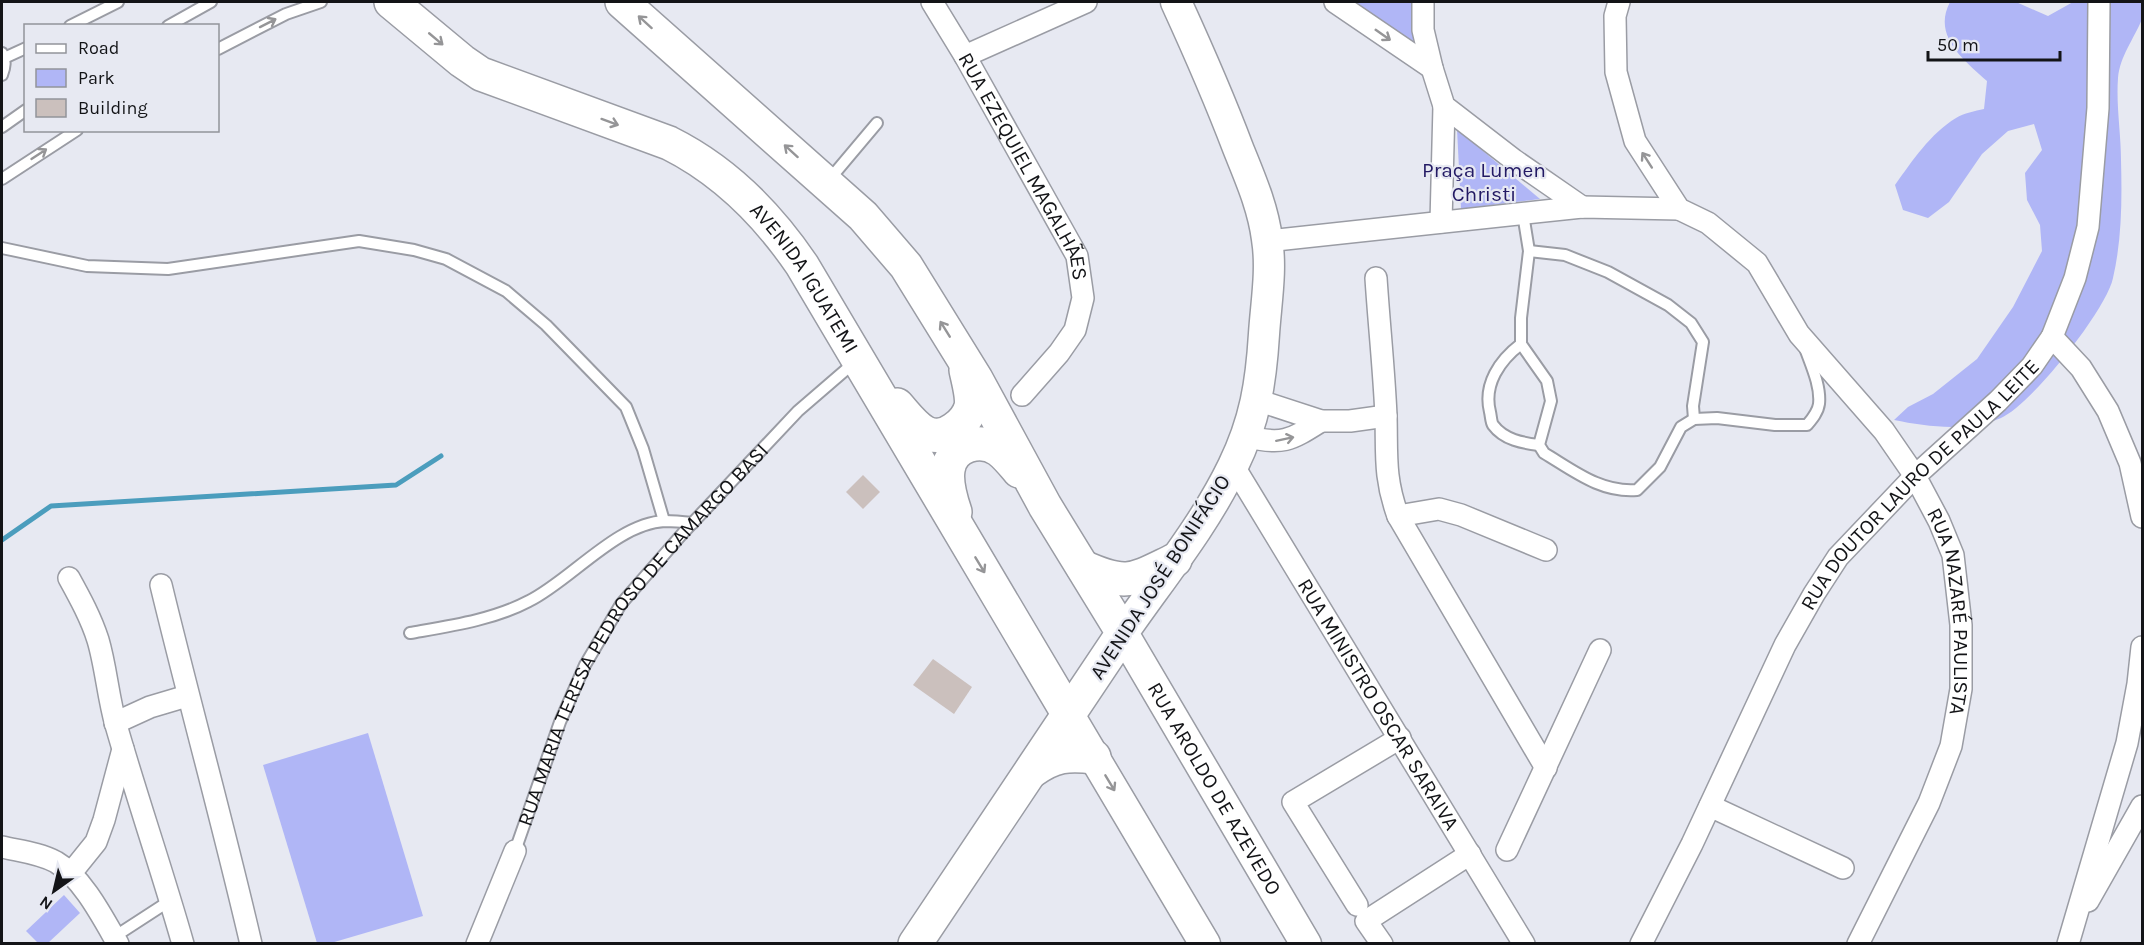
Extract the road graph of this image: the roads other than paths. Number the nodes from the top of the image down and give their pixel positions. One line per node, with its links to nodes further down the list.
1 (118, 2): 13 (lane)
2 (211, 2): 15 (lane)
3 (321, 2): 16 (lane, one-way to 3)
4 (391, 2): 42 (main road, AVENIDA IGUATEMI, one-way to 42)
5 (622, 2): 29 (main road, one-way to 5)
6 (932, 2): 18 (street, RUA EZEQUIEL MAGALHÃES)
7 (1086, 2): 18 (street)
8 (1176, 2): 35 (main road, AVENIDA JOSÉ BONIFÁCIO)
9 (1335, 2): 20 (street, one-way to 20)
10 (1423, 2): 20 (street)
11 (1619, 2): 28 (street, one-way to 11)
12 (2099, 2): 40 (street, RUA DOUTOR LAURO DE PAULA LEITE)
13 (110, 4): 14 (lane)
14 (74, 24)
15 (172, 24)
16 (219, 48)
17 (24, 49): 19 (lane)
18 (965, 56): 44 (street, RUA EZEQUIEL MAGALHÃES)
19 (2, 57): 21 (lane)
20 (1432, 68): 22 (street)
21 (2, 75)
22 (1444, 106): 30 (street); 34 (street)
23 (24, 111): 25 (lane)
24 (878, 123): 29 (lane)
25 (2, 127)
26 (74, 132): 27 (lane, one-way to 26)
27 (2, 178)
28 (1662, 182): 31 (street); 32 (street)
29 (827, 183): 43 (main road, one-way to 29)
30 (1582, 207): 31 (street); 33 (street)
31 (1641, 208): 32 (street)
32 (1679, 209): 39 (street, RUA NAZARÉ PAULISTA)
33 (1523, 214): 34 (street); 37 (lane)
34 (1441, 222): 35 (street)
35 (1268, 241): 45 (main road, AVENIDA JOSÉ BONIFÁCIO)
36 (2, 248): 56 (lane)
37 (1529, 251): 41 (lane); 47 (lane)
38 (1376, 278): 46 (street)
39 (1800, 334): 47 (lane); 52 (street, RUA NAZARÉ PAULISTA)
40 (2052, 337): 52 (street, RUA DOUTOR LAURO DE PAULA LEITE); 55 (street)
41 (1521, 344): 50 (lane); 50 (lane)
42 (860, 362): 43 (main road); 57 (lane, RUA MARIA TERESA PEDROSO DE CAMARGO BASI); 58 (main road, AVENIDA IGUATEMI)
43 (965, 362): 53 (main road)
44 (1022, 395)
45 (1257, 400): 48 (street); 49 (main road, AVENIDA JOSÉ BONIFÁCIO)
46 (1386, 416): 48 (street); 54 (street)
47 (1694, 419): 50 (lane)
48 (1321, 421): 49 (street, one-way to 48)
49 (1245, 436): 51 (main road, AVENIDA JOSÉ BONIFÁCIO)
50 (1539, 445)
51 (1233, 465): 60 (main road, AVENIDA JOSÉ BONIFÁCIO); 71 (street, RUA MINISTRO OSCAR SARAIVA)
52 (1915, 476): 76 (street, RUA DOUTOR LAURO DE PAULA LEITE); 97 (street, RUA NAZARÉ PAULISTA)
53 (1045, 506): 58 (main road); 61 (main road)
54 (1398, 516): 59 (street); 74 (street)
55 (2142, 517)
56 (664, 521): 57 (lane); 64 (lane)
57 (693, 523): 80 (lane, RUA MARIA TERESA PEDROSO DE CAMARGO BASI)
58 (960, 530): 69 (main road, AVENIDA IGUATEMI, one-way to 69)
59 (1546, 550)
60 (1176, 560): 61 (main road); 65 (main road, AVENIDA JOSÉ BONIFÁCIO)
61 (1083, 567): 65 (main road)
62 (69, 578): 70 (street)
63 (161, 585): 68 (street)
64 (410, 633)
65 (1123, 633): 69 (main road, AVENIDA JOSÉ BONIFÁCIO); 87 (main road, RUA AROLDO DE AZEVEDO)
66 (2142, 647): 86 (street)
67 (1600, 650): 74 (street)
68 (187, 696): 70 (street); 90 (street)
69 (1069, 715): 73 (main road); 75 (main road, AVENIDA JOSÉ BONIFÁCIO)
70 (115, 723): 72 (street)
71 (1400, 738): 81 (street, RUA MINISTRO OSCAR SARAIVA); 85 (street)
72 (123, 748): 83 (street); 84 (street)
73 (1094, 757): 75 (main road); 93 (main road, one-way to 93)
74 (1545, 768): 79 (street)
75 (1032, 771): 92 (main road, AVENIDA JOSÉ BONIFÁCIO)
76 (1710, 806): 82 (street); 96 (street, RUA DOUTOR LAURO DE PAULA LEITE)
77 (2142, 806): 86 (street)
78 (2, 847): 83 (street)
79 (1507, 850)
80 (515, 851): 91 (street, RUA MARIA TERESA PEDROSO DE CAMARGO BASI)
81 (1470, 854): 94 (street); 95 (street, RUA MINISTRO OSCAR SARAIVA)
82 (1843, 868)
83 (71, 873): 88 (street)
84 (171, 900): 88 (lane); 89 (street)
85 (1357, 905)
86 (2069, 937)
87 (1299, 938)
88 (116, 940)
89 (183, 944)
90 (251, 944)
91 (477, 944)
92 (915, 944)
93 (1205, 944)
94 (1382, 944)
95 (1524, 944)
96 (1641, 944)
97 (1858, 944)

